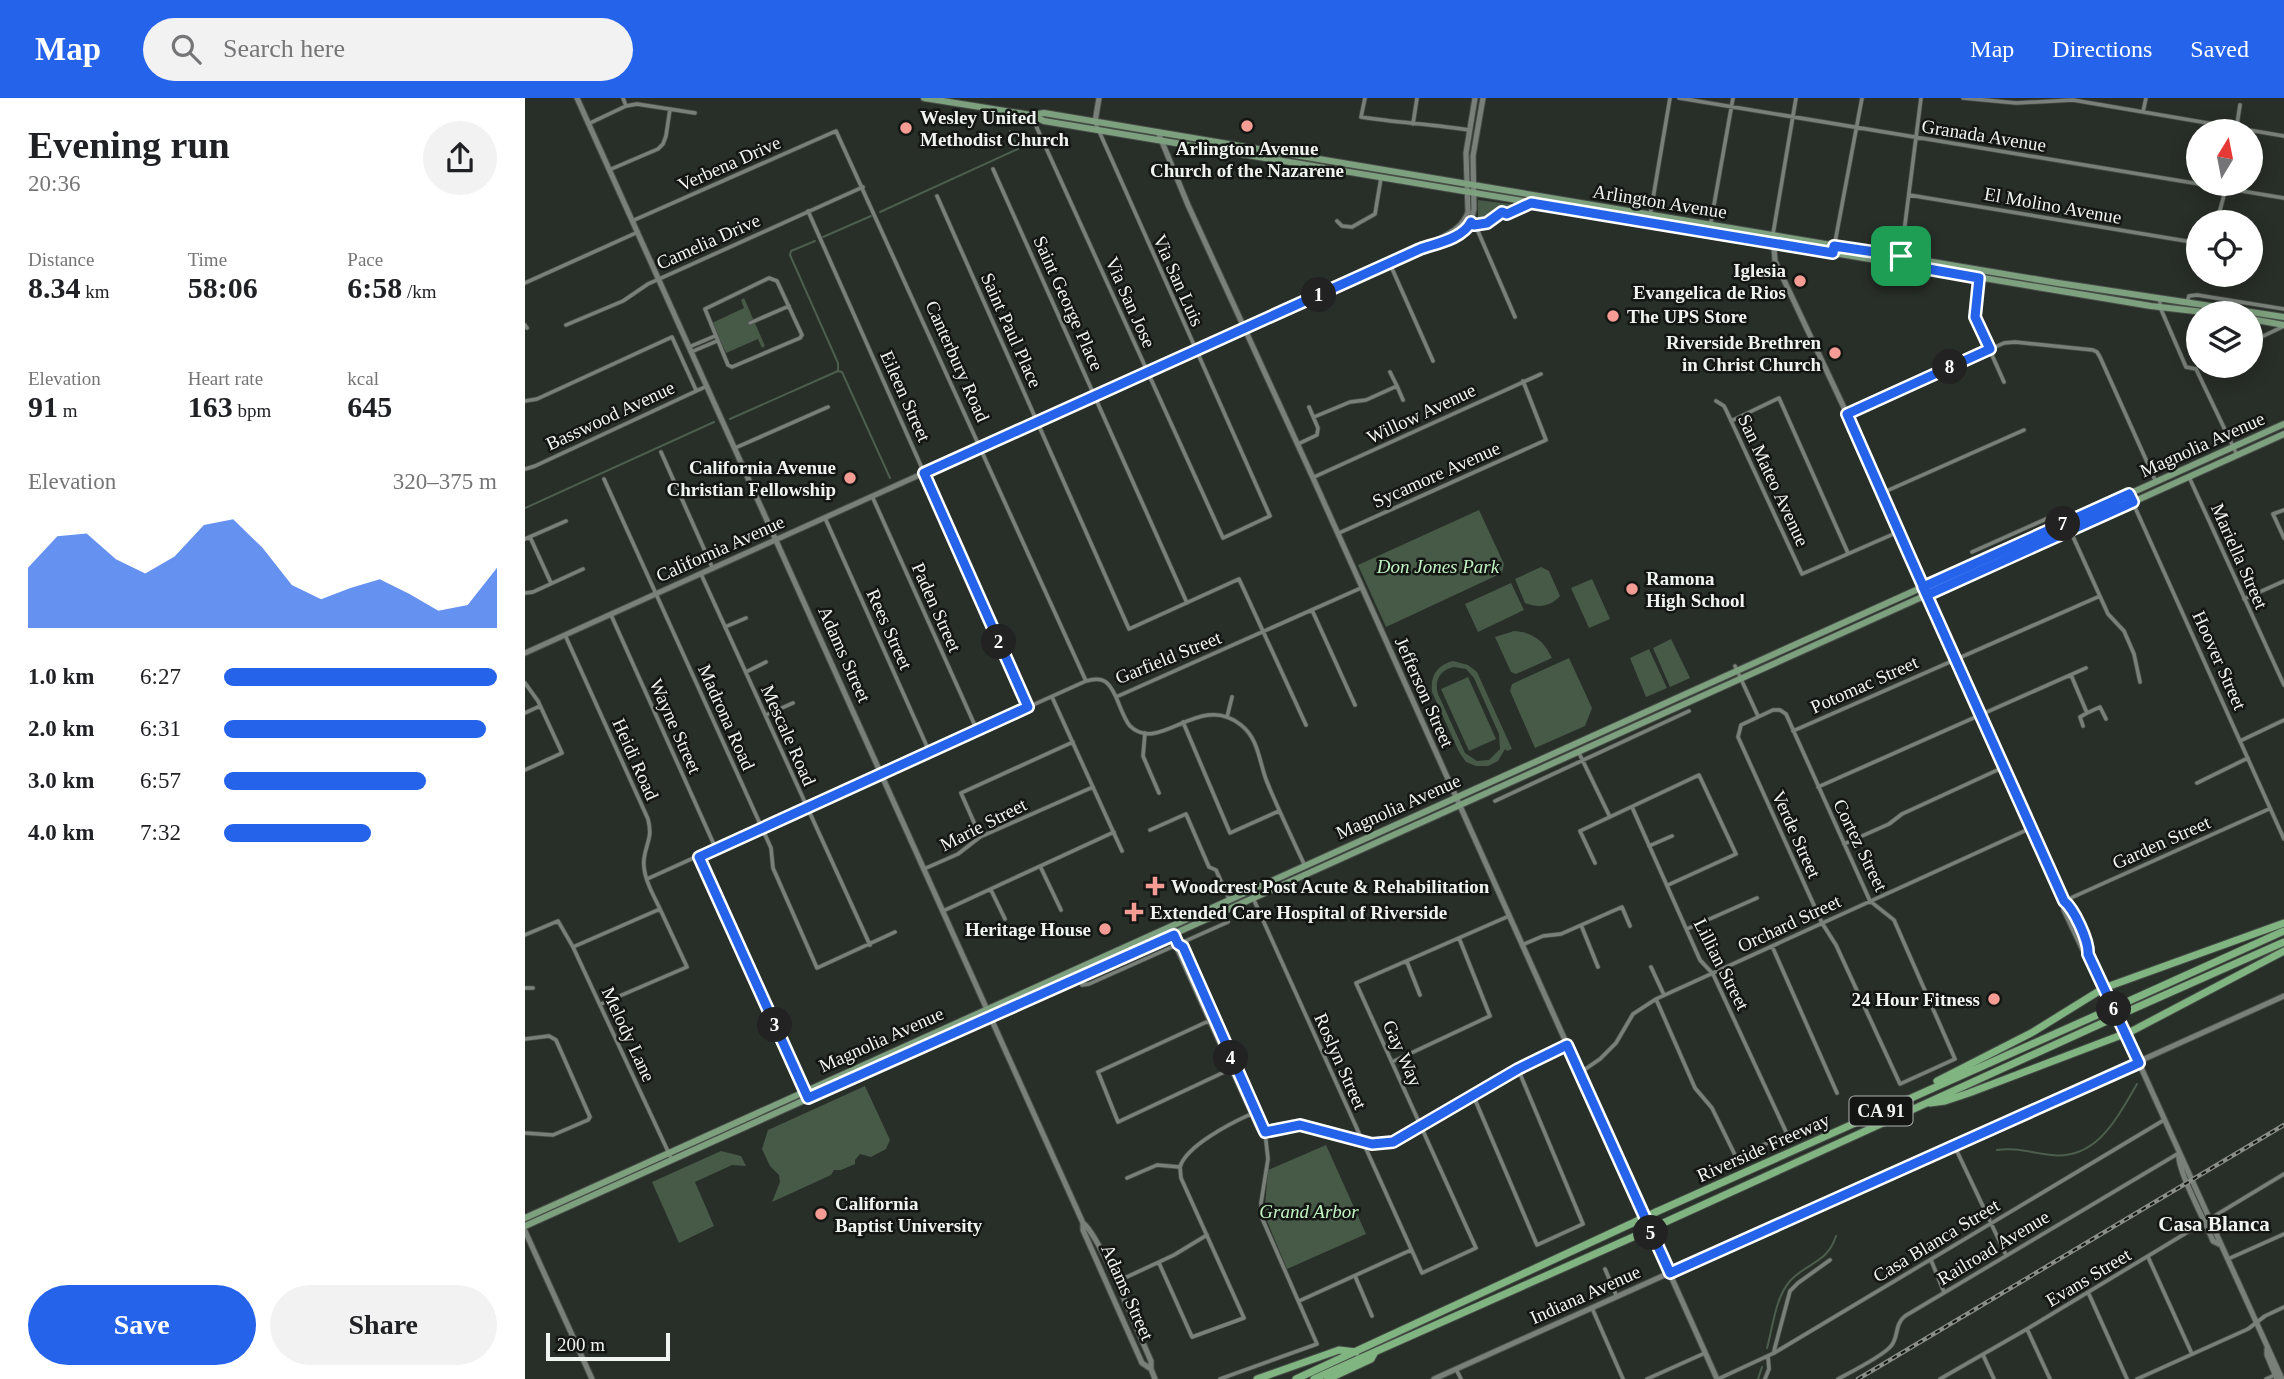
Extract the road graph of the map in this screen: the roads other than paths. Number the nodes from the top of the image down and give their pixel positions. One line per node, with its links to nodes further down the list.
1 (577, 98): 28 (main road, Adams Street)
2 (622, 98): 19 (street)
3 (924, 98): 17 (main road, Arlington Avenue)
4 (1099, 98): 30 (main road)
5 (1365, 98): 29 (street)
6 (1417, 98): 29 (street)
7 (1475, 98): 32 (main road)
8 (1483, 98): 45 (main road)
9 (1670, 98): 52 (street)
10 (1679, 98): 20 (street, Granada Avenue)
11 (1733, 98): 20 (street)
12 (1796, 98): 25 (street)
13 (1861, 98): 31 (street)
14 (1921, 98): 37 (street)
15 (1963, 98): 22 (street)
16 (2145, 98): 22 (street)
17 (940, 99): 24 (main road, Arlington Avenue)
18 (2240, 105): 26 (street)
19 (626, 106): 21 (street); 28 (street)
20 (1732, 107): 25 (street, Granada Avenue); 56 (street)
21 (670, 109): 23 (street); 41 (street)
22 (2143, 112): 27 (street)
23 (695, 113)
24 (1031, 115): 30 (main road, Arlington Avenue); 96 (street, Via San Jose)
25 (1793, 117): 31 (street, Granada Avenue); 59 (street)
26 (2238, 119)
27 (2186, 120)
28 (588, 124): 41 (main road, Adams Street)
29 (1413, 125): 32 (street)
30 (1096, 126): 35 (main road, Arlington Avenue); 92 (street, Via San Luis)
31 (1857, 127): 37 (street, Granada Avenue); 63 (street)
32 (1469, 130): 45 (main road)
33 (836, 131): 44 (street, Canterbury Road); 53 (street, Verbena Drive)
34 (2263, 133): 36 (street)
35 (1159, 136): 38 (main road, Arlington Avenue); 39 (main road, Jefferson Street); 45 (main road, Arlington Avenue)
36 (2284, 136)
37 (1916, 138): 43 (street, Granada Avenue); 46 (street)
38 (1175, 141): 39 (main road); 42 (main road, Arlington Avenue)
39 (1165, 149): 86 (main road, Jefferson Street)
40 (993, 169): 104 (street, Saint George Place)
41 (609, 170): 53 (main road, Adams Street)
42 (1381, 178): 45 (main road, Arlington Avenue); 54 (street)
43 (2186, 180)
44 (863, 187): 51 (street, Camelia Drive); 119 (street, Canterbury Road)
45 (1470, 188): 50 (main road, Arlington Avenue); 52 (main road, Arlington Avenue); 55 (main road); 62 (main road)
46 (1909, 194): 60 (street, El Molino Avenue); 64 (street)
47 (2263, 194): 49 (street, Granada Avenue)
48 (937, 196): 113 (street, Saint Paul Place)
49 (2284, 198)
50 (1531, 203): 52 (main road, Arlington Avenue); 55 (street)
51 (808, 211): 67 (street, Camelia Drive); 124 (street, Eileen Street)
52 (1649, 219): 56 (main road, Arlington Avenue); 58 (main road, Arlington Avenue)
53 (632, 221): 57 (main road, Adams Street)
54 (1337, 221)
55 (1472, 224): 62 (main road, California Avenue); 80 (street)
56 (1711, 225): 58 (street); 59 (main road, Arlington Avenue)
57 (638, 232): 67 (main road, Adams Street); 68 (street)
58 (1709, 233): 61 (main road, Arlington Avenue)
59 (1773, 235): 61 (main road); 63 (main road, Arlington Avenue)
60 (2186, 241)
61 (1773, 243): 63 (main road, Arlington Avenue); 110 (main road)
62 (1420, 249): 65 (main road, California Avenue)
63 (1833, 249): 64 (main road, Arlington Avenue)
64 (1900, 260): 66 (main road, Arlington Avenue)
65 (1390, 263): 86 (main road, California Avenue); 93 (street)
66 (1980, 274): 72 (main road, Arlington Avenue); 91 (street)
67 (658, 279): 84 (street, Camelia Drive); 90 (main road, Adams Street)
68 (525, 283)
69 (2187, 301): 70 (street)
70 (2236, 301)
71 (2186, 302): 72 (main road, Arlington Avenue)
72 (2160, 304): 76 (main road, Arlington Avenue); 94 (street)
73 (2263, 305): 75 (street)
74 (789, 306): 83 (street); 87 (street); 89 (street)
75 (2268, 306): 77 (street); 79 (street)
76 (2186, 308)
77 (2284, 309)
78 (2263, 313): 79 (main road, Arlington Avenue)
79 (2267, 314): 81 (main road, Arlington Avenue)
80 (1515, 317)
81 (2284, 317)
82 (2263, 321): 85 (main road)
83 (750, 323)
84 (566, 325)
85 (2284, 325): 88 (street)
86 (1244, 328): 92 (main road, California Avenue); 117 (main road, Jefferson Street)
87 (715, 336): 89 (street); 90 (street)
88 (2263, 336)
89 (717, 341): 90 (street)
90 (690, 349): 101 (main road, Adams Street)
91 (1990, 349): 100 (street); 110 (street); 128 (street)
92 (1195, 351): 96 (main road, California Avenue); 142 (street, Via San Luis)
93 (1433, 361)
94 (2186, 367)
95 (1390, 372): 102 (street)
96 (1147, 373): 104 (main road, California Avenue); 142 (street, Via San Jose)
97 (1541, 374): 99 (street, Willow Avenue)
98 (2200, 378): 120 (street)
99 (1523, 381): 126 (street, Willow Avenue); 139 (street, Sycamore Avenue)
100 (2004, 382)
101 (707, 386): 103 (street, Basswood Avenue); 118 (main road, Adams Street)
102 (1397, 386): 105 (street); 111 (street)
103 (696, 390): 106 (street); 123 (street, Basswood Avenue)
104 (1095, 396): 113 (main road, California Avenue); 160 (street, Saint George Place)
105 (1403, 400)
106 (525, 401)
107 (1716, 401): 112 (street, San Mateo Avenue)
108 (828, 407): 118 (street)
109 (1309, 407): 111 (street)
110 (1847, 414): 129 (main road)
111 (1314, 418): 117 (street)
112 (1731, 421): 147 (street, San Mateo Avenue); 147 (street)
113 (1038, 422): 119 (main road, California Avenue); 160 (street, Saint Paul Place)
114 (2284, 424): 120 (main road, Magnolia Avenue)
115 (2024, 430): 129 (street)
116 (2284, 433): 122 (main road, Magnolia Avenue)
117 (1298, 444): 126 (main road, Jefferson Street)
118 (735, 447): 144 (main road, Adams Street)
119 (981, 447): 124 (main road, California Avenue); 174 (street, Canterbury Road)
120 (2233, 447): 122 (street); 128 (main road, Magnolia Avenue)
121 (661, 452): 149 (street)
122 (2237, 455): 125 (main road, Magnolia Avenue)
123 (525, 469)
124 (924, 473): 131 (main road, California Avenue); 184 (street, Eileen Street)
125 (2189, 477): 132 (main road, Magnolia Avenue); 159 (street, Mariella Street)
126 (1313, 478): 139 (main road, Jefferson Street)
127 (604, 479): 156 (street, Madrona Road)
128 (2157, 482): 130 (main road, Magnolia Avenue)
129 (1882, 493): 138 (main road)
130 (2129, 494): 132 (street, Hoover Street); 136 (main road, Magnolia Avenue)
131 (872, 496): 134 (main road, California Avenue); 197 (street, Paden Street)
132 (2133, 502): 137 (main road, Magnolia Avenue); 200 (street, Hoover Street)
133 (2284, 510): 143 (street)
134 (825, 518): 144 (main road, California Avenue); 202 (street, Rees Street)
135 (566, 521): 141 (street)
136 (2067, 522): 140 (street); 145 (main road, Magnolia Avenue)
137 (2070, 530): 157 (main road, Magnolia Avenue); 158 (street)
138 (1898, 532): 147 (street); 153 (main road)
139 (1337, 534): 154 (main road, Jefferson Street)
140 (2008, 537): 145 (street); 146 (street)
141 (527, 538): 152 (street)
142 (1223, 538)
143 (2284, 538)
144 (776, 540): 149 (main road, California Avenue); 208 (main road, Adams Street)
145 (2006, 550): 153 (main road, Magnolia Avenue)
146 (1972, 552)
147 (1848, 553)
148 (583, 569): 152 (street)
149 (713, 569): 150 (main road, California Avenue)
150 (701, 574): 156 (main road, California Avenue); 164 (street, Mescale Road)
151 (2284, 582): 159 (street)
152 (551, 583): 155 (street)
153 (1923, 587): 157 (main road); 171 (main road, Magnolia Avenue)
154 (1361, 589): 161 (street, Garfield Street); 213 (main road, Jefferson Street)
155 (525, 593)
156 (657, 593): 162 (main road, California Avenue); 220 (street, Madrona Road)
157 (1927, 595): 168 (main road); 171 (main road, Magnolia Avenue)
158 (2100, 596): 168 (street, Potomac Street); 175 (street)
159 (2243, 599): 177 (street, Mariella Street)
160 (1187, 603): 165 (street)
161 (1312, 610): 165 (street, Garfield Street); 182 (street)
162 (610, 615): 166 (main road, California Avenue); 229 (street, Wayne Street)
163 (746, 618): 164 (street)
164 (725, 628): 172 (street, Mescale Road)
165 (1264, 631): 179 (street, Garfield Street); 195 (street)
166 (565, 635): 167 (main road, California Avenue); 237 (street, Heidi Road)
167 (525, 653)
168 (1955, 659): 188 (main road); 198 (street, Potomac Street)
169 (766, 662): 172 (street)
170 (2086, 668): 173 (street)
171 (1738, 671): 190 (street); 203 (main road, Magnolia Avenue); 213 (main road, Magnolia Avenue)
172 (745, 672): 189 (street, Mescale Road)
173 (2071, 675): 187 (street); 188 (street)
174 (1086, 681): 178 (street, Garfield Street); 179 (street, Garfield Street)
175 (2140, 682)
176 (525, 683): 183 (street)
177 (2284, 685)
178 (1052, 696): 184 (street, Garfield Street); 201 (street)
179 (1116, 697): 199 (street)
180 (1232, 697): 191 (street)
181 (793, 703): 189 (street)
182 (1355, 705)
183 (540, 706): 186 (street); 207 (street)
184 (1028, 707): 197 (street, Garfield Street)
185 (1689, 711): 205 (street)
186 (525, 713)
187 (2087, 713): 192 (street); 196 (street)
188 (1980, 715): 206 (main road); 211 (street)
189 (766, 716): 216 (street, Mescale Road)
190 (1758, 716): 198 (street, Cortez Street); 251 (street, Verde Street)
191 (1227, 717): 194 (street); 218 (street)
192 (2106, 719)
193 (2284, 720): 200 (street)
194 (1184, 722): 199 (street); 218 (street)
195 (1306, 725)
196 (2083, 726)
197 (977, 730): 202 (street, Garfield Street)
198 (1793, 731): 211 (street, Cortez Street)
199 (1145, 733): 212 (street)
200 (2240, 741): 204 (street, Hoover Street)
201 (1073, 742): 210 (street); 225 (street)
202 (929, 751): 208 (street, Garfield Street)
203 (1579, 751): 205 (street); 213 (main road, Magnolia Avenue)
204 (2248, 758): 209 (street); 217 (street, Hoover Street)
205 (1583, 761): 214 (street); 219 (street)
206 (2004, 767): 221 (main road); 227 (street)
207 (525, 770)
208 (881, 774): 216 (street, Garfield Street); 235 (main road, Adams Street)
209 (2197, 783)
210 (1093, 787): 223 (street); 225 (street, Marie Street)
211 (1818, 788): 227 (street, Cortez Street)
212 (1159, 793)
213 (1457, 801): 233 (main road, Magnolia Avenue); 236 (main road, Magnolia Avenue); 248 (main road, Jefferson Street)
214 (1495, 801)
215 (1632, 807): 219 (street); 228 (street, Lillian Street); 238 (street)
216 (807, 808): 220 (street, Garfield Street); 263 (street, Mescale Road)
217 (2269, 809): 226 (street, Hoover Street); 244 (street, Garden Street)
218 (1279, 811): 233 (street)
219 (1610, 817): 232 (street)
220 (761, 828): 229 (street, Garfield Street); 263 (street, Madrona Road)
221 (2031, 828): 243 (street, Orchard Street); 244 (main road)
222 (1150, 830): 242 (street)
223 (1114, 832): 230 (street); 234 (street)
224 (1672, 836): 228 (street)
225 (980, 837): 235 (street, Marie Street)
226 (2284, 839)
227 (1844, 844): 243 (street, Cortez Street)
228 (1649, 846): 238 (street, Lillian Street)
229 (716, 849): 231 (street, Garfield Street)
230 (1122, 851)
231 (699, 857): 237 (street, Garfield Street); 296 (street)
232 (1595, 863)
233 (1305, 864): 236 (street); 242 (main road, Magnolia Avenue)
234 (1041, 867): 239 (street); 246 (street)
235 (924, 869): 247 (main road, Adams Street)
236 (1309, 874): 240 (main road, Magnolia Avenue)
237 (647, 879): 245 (street, Heidi Road)
238 (1668, 885): 256 (street, Lillian Street)
239 (992, 890): 247 (street); 249 (street)
240 (1253, 898): 260 (main road, Magnolia Avenue); 303 (street, Roslyn Street)
241 (1757, 898): 256 (street)
242 (1229, 899): 254 (main road, Magnolia Avenue)
243 (1870, 901): 251 (street, Orchard Street); 292 (street, Cortez Street)
244 (2064, 901): 276 (main road)
245 (660, 909): 267 (street); 281 (street)
246 (1061, 910)
247 (943, 911): 282 (main road, Adams Street)
248 (1509, 916): 261 (street); 265 (main road, Jefferson Street)
249 (1005, 919)
250 (1228, 922): 264 (street)
251 (1822, 923): 266 (street, Orchard Street); 292 (street, Verde Street)
252 (2284, 923): 276 (highway)
253 (1581, 925): 255 (street); 265 (street); 270 (street)
254 (1171, 926): 260 (street); 282 (main road, Magnolia Avenue)
255 (1630, 926)
256 (1687, 929): 272 (street, Lillian Street)
257 (2284, 931): 293 (highway, Riverside Freeway / CA 91, bridge)
258 (895, 932): 263 (street)
259 (525, 935): 267 (street, Melody Lane)
260 (1174, 935): 264 (street); 282 (main road, Magnolia Avenue)
261 (1459, 938): 269 (street); 287 (street)
262 (2284, 942): 297 (highway, Riverside Freeway / CA 91, bridge)
263 (870, 944)
264 (1178, 944): 273 (street); 283 (street)
265 (1522, 945): 286 (main road, Jefferson Street)
266 (1772, 946): 272 (street, Orchard Street); 294 (street)
267 (573, 947): 281 (street, Melody Lane)
268 (2284, 951): 284 (highway)
269 (1407, 961): 277 (street); 287 (street, Gay Way)
270 (1598, 967)
271 (1651, 967): 278 (street)
272 (1713, 974): 278 (street, Orchard Street); 307 (street, Lillian Street)
273 (1081, 985)
274 (525, 988): 275 (street)
275 (533, 988)
276 (2104, 988): 284 (main road); 293 (highway)
277 (1420, 995)
278 (1664, 995): 280 (street, Orchard Street)
279 (2284, 996): 288 (main road, Indiana Avenue)
280 (1656, 999): 291 (street, Orchard Street); 307 (street)
281 (600, 1004): 305 (street, Melody Lane)
282 (989, 1012): 296 (main road, Magnolia Avenue); 315 (main road, Adams Street)
283 (1211, 1020): 289 (street); 289 (street)
284 (2125, 1034): 288 (main road); 297 (highway)
285 (525, 1039): 301 (street)
286 (1567, 1045): 290 (street); 291 (main road, Jefferson Street)
287 (1392, 1062): 300 (street, Gay Way)
288 (2139, 1063): 299 (main road); 304 (main road, Indiana Avenue)
289 (1233, 1068): 298 (street); 302 (street)
290 (1518, 1069): 295 (street); 295 (street)
291 (1581, 1072): 331 (main road, Jefferson Street)
292 (1900, 1084)
293 (1929, 1089): 344 (highway, Riverside Freeway / CA 91, bridge)
294 (1837, 1093)
295 (1473, 1094): 300 (street)
296 (806, 1095): 305 (main road, Magnolia Avenue); 308 (main road, Magnolia Avenue)
297 (1922, 1104): 343 (highway, Riverside Freeway / CA 91, bridge)
298 (1251, 1114): 302 (street); 309 (street)
299 (2164, 1120): 306 (main road); 316 (street, Casa Blanca Street)
300 (1420, 1126): 303 (street); 330 (street, Gay Way)
301 (525, 1133)
302 (1263, 1133): 303 (street); 337 (street)
303 (1362, 1142): 322 (street, Roslyn Street)
304 (1954, 1145): 316 (street); 331 (main road, Indiana Avenue)
305 (669, 1152): 308 (street, Melody Lane); 313 (main road, Magnolia Avenue)
306 (2179, 1153): 314 (main road); 323 (street, Railroad Avenue)
307 (1736, 1157): 310 (street)
308 (672, 1160): 317 (main road, Magnolia Avenue)
309 (1180, 1167): 312 (street); 319 (street)
310 (1716, 1167)
311 (2284, 1174): 314 (street, Evans Street)
312 (1127, 1178)
313 (525, 1217)
314 (2208, 1220): 324 (street, Evans Street); 327 (main road)
315 (1083, 1223): 320 (main road, Adams Street); 321 (main road, Adams Street)
316 (1991, 1224): 323 (street); 326 (street, Casa Blanca Street)
317 (525, 1228): 353 (main road)
318 (2284, 1234): 327 (street)
319 (1207, 1235): 328 (street); 328 (street)
320 (1088, 1242): 321 (main road); 350 (main road, Adams Street)
321 (1097, 1244): 333 (main road, Adams Street)
322 (1411, 1250): 330 (street, Roslyn Street); 332 (street)
323 (2006, 1255): 334 (street, Railroad Avenue)
324 (2148, 1257): 335 (street, Evans Street); 347 (street)
325 (1830, 1260): 346 (street)
326 (1931, 1260): 334 (street); 346 (street, Casa Blanca Street)
327 (2226, 1260): 341 (main road)
328 (1159, 1263): 333 (street)
329 (1605, 1269): 336 (street)
330 (1422, 1273)
331 (1670, 1273): 336 (main road, Indiana Avenue); 345 (main road, Jefferson Street)
332 (1355, 1276): 337 (street); 340 (street)
333 (1116, 1282): 350 (main road, Adams Street)
334 (1944, 1292): 366 (street, Railroad Avenue)
335 (2088, 1292): 342 (street, Evans Street); 370 (street)
336 (1617, 1297): 339 (main road, Indiana Avenue)
337 (1299, 1301): 355 (street)
338 (2284, 1307): 341 (street)
339 (1592, 1308): 351 (main road, Indiana Avenue); 362 (street)
340 (1372, 1316)
341 (2255, 1322): 347 (street); 352 (main road)
342 (2027, 1329): 348 (street, Evans Street); 369 (street)
343 (1376, 1350): 358 (highway, Riverside Freeway / CA 91); 359 (highway)
344 (1357, 1352): 356 (highway); 357 (highway, Riverside Freeway / CA 91)
345 (1705, 1353): 363 (street); 364 (main road, Jefferson Street)
346 (1774, 1353): 349 (street, Casa Blanca Street)
347 (2192, 1354): 371 (street)
348 (1983, 1355): 367 (street, Evans Street); 368 (street)
349 (1767, 1356): 364 (street, Casa Blanca Street); 365 (street)
350 (1151, 1369): 354 (main road, Adams Street)
351 (1456, 1369): 360 (main road, Indiana Avenue); 361 (street)
352 (2278, 1377): 372 (street)
353 (591, 1379)
354 (1156, 1379)
355 (1220, 1379)
356 (1258, 1379)
357 (1296, 1379)
358 (1314, 1379)
359 (1328, 1379)
360 (1434, 1379)
361 (1461, 1379)
362 (1623, 1379)
363 (1647, 1379)
364 (1717, 1379)
365 (1765, 1379)
366 (1838, 1379)
367 (1940, 1379)
368 (1994, 1379)
369 (2050, 1379)
370 (2127, 1379)
371 (2137, 1379)
372 (2266, 1379)

